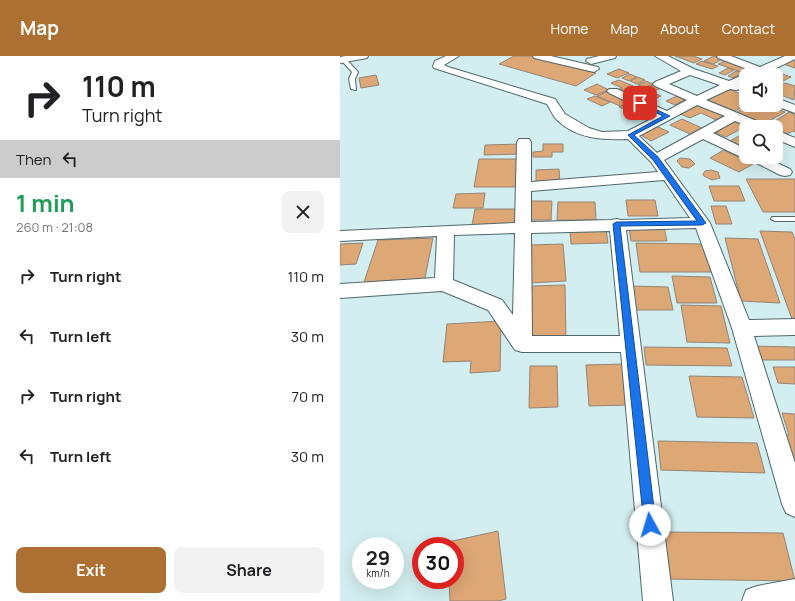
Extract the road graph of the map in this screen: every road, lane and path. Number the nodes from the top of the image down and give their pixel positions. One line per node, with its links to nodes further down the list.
1 (363, 56): 8 (street)
2 (454, 56): 24 (street)
3 (538, 56): 4 (street)
4 (611, 56)
5 (660, 56): 11 (street)
6 (724, 56): 9 (street)
7 (793, 56): 10 (street)
8 (342, 60): 15 (lane)
9 (757, 68)
10 (766, 68)
11 (690, 71): 13 (street); 17 (street)
12 (739, 80): 13 (street)
13 (728, 84): 14 (street); 17 (street)
14 (739, 88)
15 (354, 89)
16 (613, 91): 20 (street)
17 (697, 100): 20 (street); 21 (street)
18 (783, 104): 19 (street)
19 (794, 108)
20 (668, 116): 24 (street)
21 (735, 116): 22 (street); 23 (street)
22 (744, 120)
23 (704, 134): 28 (street); 29 (street)
24 (631, 135): 29 (street)
25 (783, 137): 27 (street)
26 (524, 142): 33 (street)
27 (795, 143)
28 (739, 151)
29 (656, 159): 32 (street)
30 (768, 164): 31 (street)
31 (785, 172)
32 (668, 175): 33 (street); 36 (street)
33 (524, 187): 38 (street)
34 (774, 219): 35 (lane)
35 (795, 219)
36 (702, 223): 37 (street); 44 (street)
37 (616, 224): 38 (street); 46 (street)
38 (524, 228): 39 (street); 45 (street)
39 (446, 230): 40 (street); 41 (street)
40 (340, 236)
41 (444, 284): 42 (street); 45 (street)
42 (340, 291)
43 (795, 327): 44 (street)
44 (742, 328): 47 (street)
45 (522, 344): 46 (street)
46 (631, 344): 49 (street)
47 (795, 504)
48 (795, 594): 50 (street)
49 (658, 601)
50 (757, 601)

